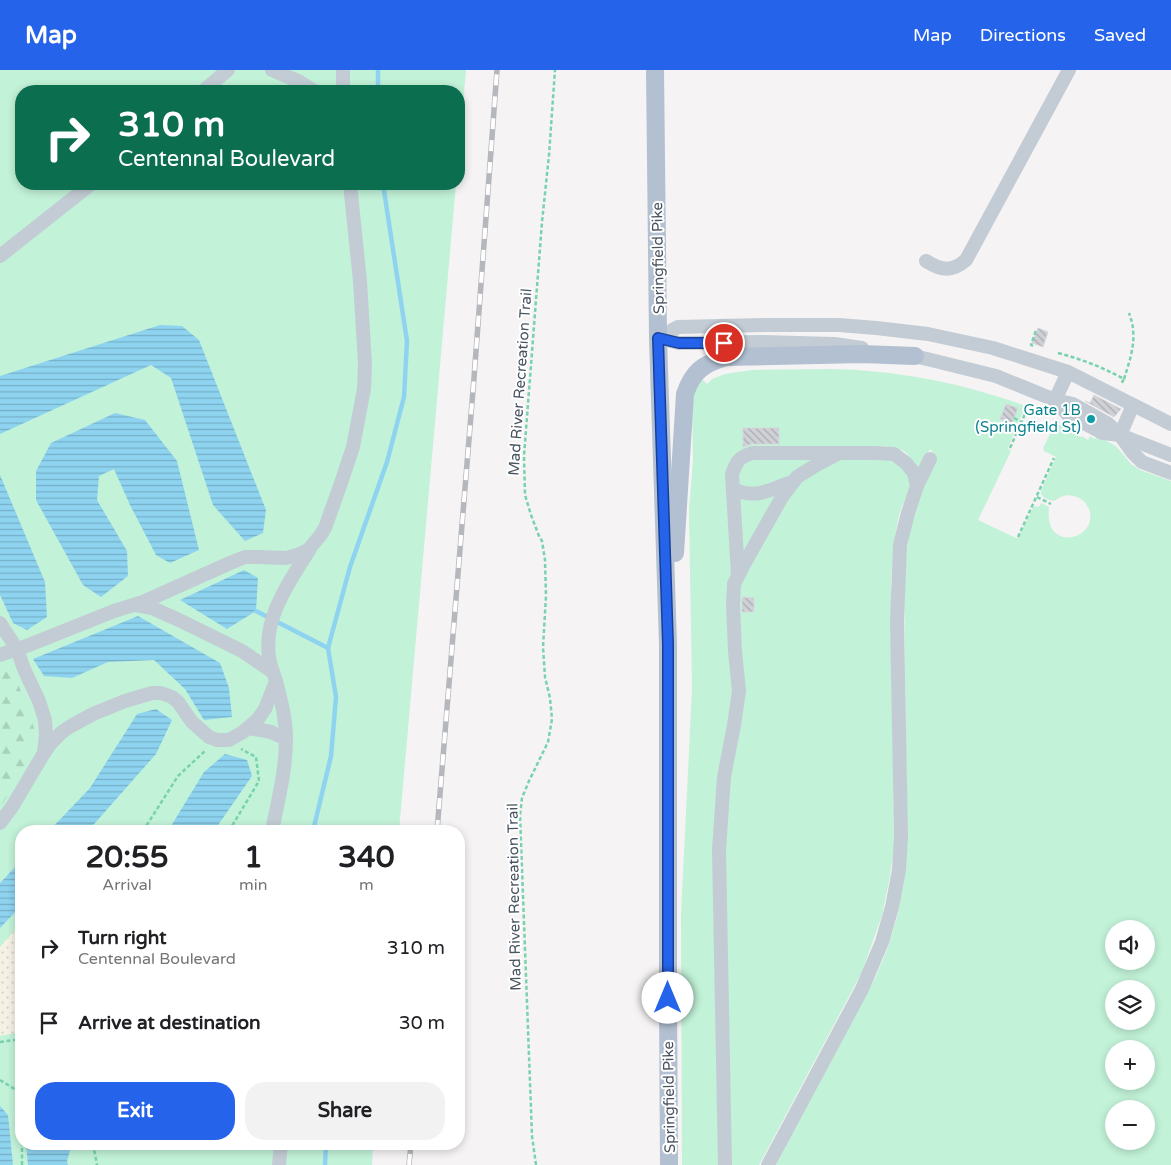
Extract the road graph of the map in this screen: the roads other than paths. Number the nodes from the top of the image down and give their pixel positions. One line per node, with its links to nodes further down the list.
1 (231, 70): 6 (street)
2 (272, 70): 7 (street)
3 (343, 70): 8 (street)
4 (655, 70): 13 (main road, Springfield Pike)
5 (1069, 70): 12 (street)
6 (211, 85)
7 (304, 85)
8 (343, 85)
9 (83, 190): 11 (street)
10 (351, 190): 27 (street)
11 (0, 256)
12 (926, 261)
13 (658, 338): 14 (street); 15 (street); 31 (main road, Springfield Pike)
14 (915, 356): 16 (street); 31 (main road)
15 (1068, 372): 16 (street); 17 (street)
16 (1056, 400): 19 (street)
17 (1133, 405): 18 (street); 19 (street)
18 (1171, 424)
19 (1120, 435): 21 (street); 23 (street)
20 (839, 453): 24 (street); 25 (street); 26 (street)
21 (1171, 455)
22 (930, 459): 25 (street)
23 (1171, 473)
24 (794, 481): 26 (street); 28 (street)
25 (917, 486): 44 (street)
26 (733, 489): 28 (street)
27 (312, 547): 29 (street); 34 (street)
28 (738, 576): 43 (street)
29 (134, 605): 32 (street); 34 (street)
30 (0, 623): 32 (street)
31 (668, 644): 42 (main road, Springfield Pike)
32 (17, 649): 33 (street); 37 (street)
33 (0, 655)
34 (274, 676): 35 (street); 36 (street)
35 (249, 728): 36 (street); 37 (street)
36 (286, 739): 39 (street)
37 (44, 753): 38 (street)
38 (0, 823)
39 (273, 825)
40 (280, 1150): 41 (street)
41 (279, 1165)
42 (669, 1165)
43 (725, 1165)
44 (768, 1165)

